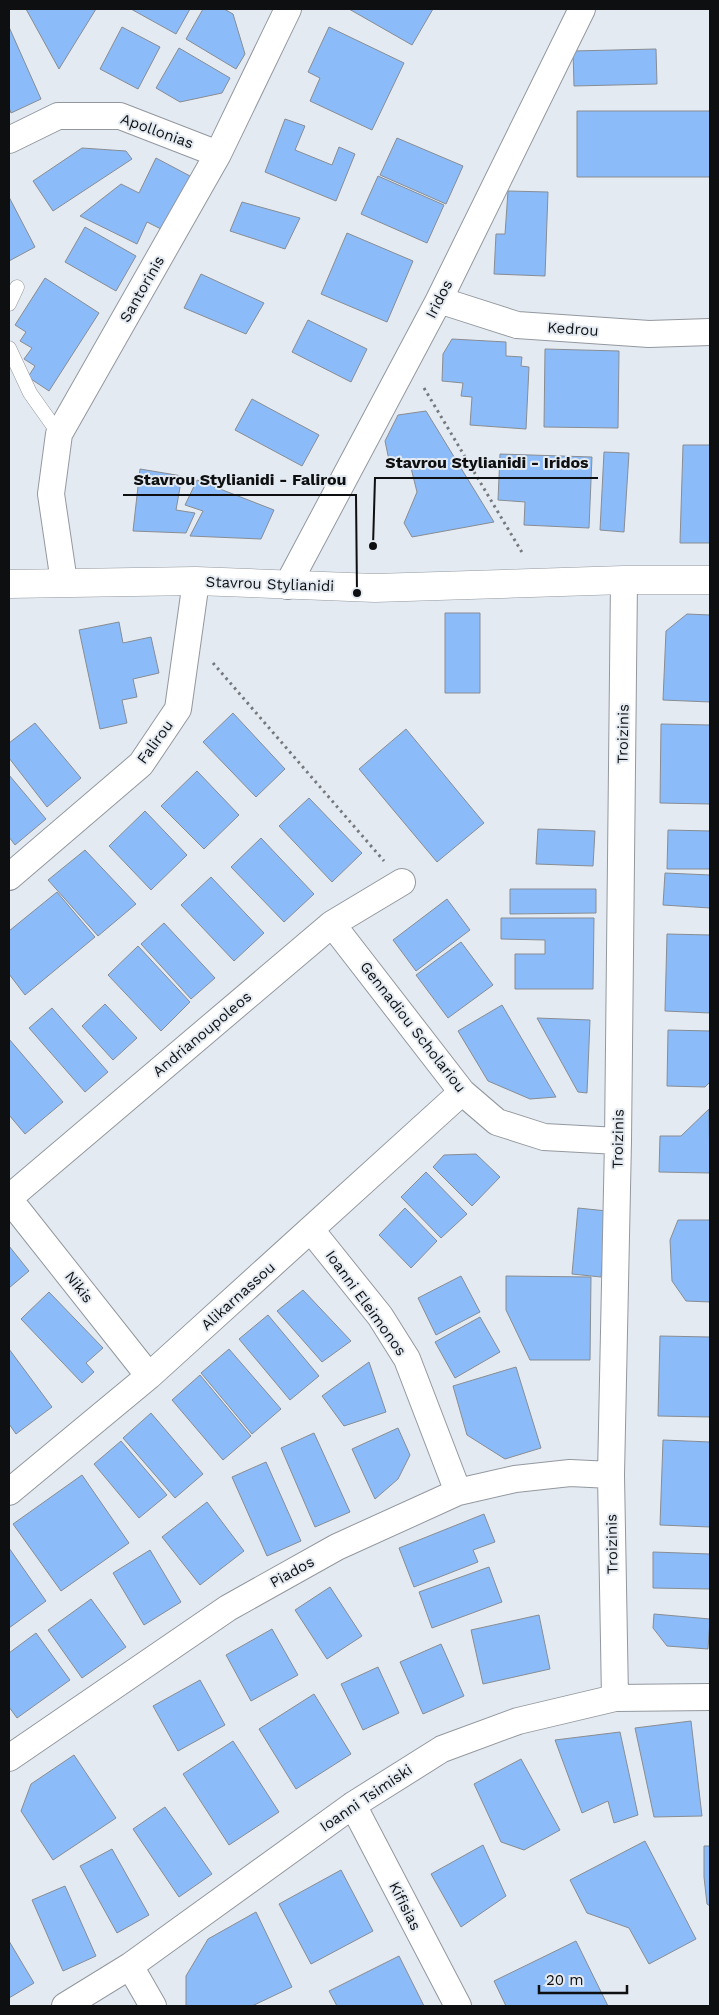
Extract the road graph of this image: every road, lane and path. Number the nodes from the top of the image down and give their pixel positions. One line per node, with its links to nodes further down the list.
1 (582, 9): 6 (street, Iridos)
2 (282, 11): 4 (street, Santorinis)
3 (9, 140): 4 (street, Apollonias)
4 (218, 154): 11 (street, Santorinis)
5 (17, 287): 7 (lane)
6 (439, 300): 8 (street, Kedrou); 10 (street, Iridos)
7 (9, 304)
8 (710, 332)
9 (9, 348): 11 (lane)
10 (407, 360): 16 (path); 18 (street, Iridos)
11 (59, 434): 15 (street, Santorinis)
12 (624, 580): 13 (street, Stavrou Stylianidi); 16 (street, Stavrou Stylianidi); 24 (street, Troizinis)
13 (710, 580)
14 (196, 581): 15 (street, Stavrou Stylianidi); 18 (street, Stavrou Stylianidi); 19 (street, Falirou)
15 (64, 582): 17 (street, Stavrou Stylianidi)
16 (541, 583): 18 (street, Stavrou Stylianidi)
17 (9, 584)
18 (287, 586)
19 (188, 635): 20 (street, Falirou); 21 (path)
20 (9, 877)
21 (402, 882): 22 (street, Andrianoupoleos)
22 (332, 924): 23 (street, Gennadiou Scholariou); 25 (street, Andrianoupoleos)
23 (462, 1092): 24 (street, Gennadiou Scholariou); 26 (street, Alikarnassou)
24 (618, 1141): 28 (street, Troizinis)
25 (9, 1199): 27 (street, Nikis)
26 (311, 1230): 27 (street, Alikarnassou); 30 (street, Ioanni Eleimonos)
27 (149, 1376): 29 (street, Alikarnassou)
28 (611, 1475): 30 (street, Piados); 32 (street, Troizinis)
29 (9, 1492)
30 (458, 1492): 33 (street, Piados)
31 (710, 1697): 32 (street, Ioanni Tsimiski)
32 (615, 1698): 34 (street, Ioanni Tsimiski)
33 (9, 1758)
34 (353, 1805): 35 (street, Ioanni Tsimiski); 38 (street, Kifisias)
35 (130, 1966): 36 (street, Ioanni Tsimiski); 37 (street)
36 (65, 2006)
37 (153, 2006)
38 (458, 2006)

